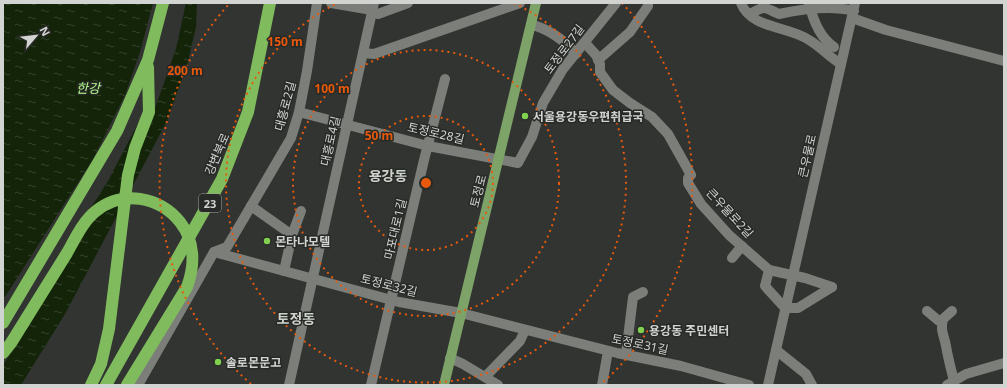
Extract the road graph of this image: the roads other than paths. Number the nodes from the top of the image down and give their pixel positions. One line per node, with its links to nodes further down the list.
1 (163, 3): 21 (highway)
2 (270, 3): 59 (highway, 강변북로 / 23)
3 (317, 3): 26 (street, 대흥로2길)
4 (331, 3): 12 (street)
5 (408, 3): 12 (street)
6 (520, 3): 13 (street)
7 (536, 3): 16 (main road, 토정로)
8 (616, 3): 17 (street, 토정로27길)
9 (648, 3): 22 (street)
10 (741, 3): 15 (street)
11 (810, 6): 14 (street); 15 (street); 18 (street)
12 (372, 8): 19 (street, 대흥로4길)
13 (491, 8): 19 (street)
14 (854, 11): 23 (street); 24 (street, 큰우물로)
15 (750, 14): 24 (street)
16 (531, 25): 20 (street); 29 (main road, 토정로)
17 (585, 43): 20 (street, 토정로27길); 22 (street, 큰우물로2길)
18 (834, 47)
19 (362, 53): 27 (street, 대흥로4길)
20 (576, 54): 29 (street, 토정로27길)
21 (148, 60): 47 (highway); 58 (highway)
22 (598, 60): 33 (street, 큰우물로2길)
23 (1004, 61)
24 (841, 64): 38 (street, 큰우물로)
25 (445, 78): 28 (street, 마포대로1길)
26 (299, 112): 27 (street, 토정로28길); 30 (street, 대흥로2길)
27 (347, 124): 28 (street, 토정로28길); 39 (street, 대흥로4길)
28 (428, 146): 29 (street, 토정로28길); 41 (street, 마포대로1길)
29 (499, 160): 45 (main road, 토정로)
30 (251, 206): 32 (street); 34 (street, 대흥로2길)
31 (301, 211): 32 (street)
32 (292, 235): 36 (street)
33 (742, 246): 35 (street); 37 (street, 큰우물로2길)
34 (214, 252): 36 (street, 토정로32길); 61 (street, 대흥로2길)
35 (732, 258)
36 (284, 270): 39 (street, 토정로32길)
37 (769, 270): 38 (street, 큰우물로2길); 42 (street)
38 (793, 275): 42 (street, 큰우물로); 42 (street, 큰우물로2길)
39 (313, 277): 41 (street, 토정로32길); 62 (street)
40 (643, 292): 52 (street)
41 (392, 300): 45 (street, 토정로32길); 63 (street, 마포대로1길)
42 (785, 308): 49 (street, 큰우물로)
43 (927, 311): 46 (street)
44 (952, 311): 46 (street)
45 (461, 313): 48 (street, 토정로31길); 53 (main road, 토정로)
46 (942, 321): 57 (street)
47 (3, 323)
48 (525, 330): 50 (street, 토정로31길); 55 (street)
49 (776, 350): 68 (street, 큰우물로); 69 (street)
50 (608, 351): 52 (street, 토정로31길); 66 (street)
51 (3, 352): 60 (highway)
52 (626, 354): 56 (street, 토정로31길)
53 (450, 358): 55 (street); 64 (main road, 토정로)
54 (1004, 363): 57 (street)
55 (484, 377): 65 (street)
56 (717, 380): 67 (street, 토정로31길)
57 (950, 383)
58 (91, 385)
59 (106, 385)
60 (127, 385)
61 (138, 385)
62 (289, 385)
63 (371, 385)
64 (444, 385)
65 (498, 385)
66 (602, 385)
67 (749, 385)
68 (768, 385)
69 (812, 385)

